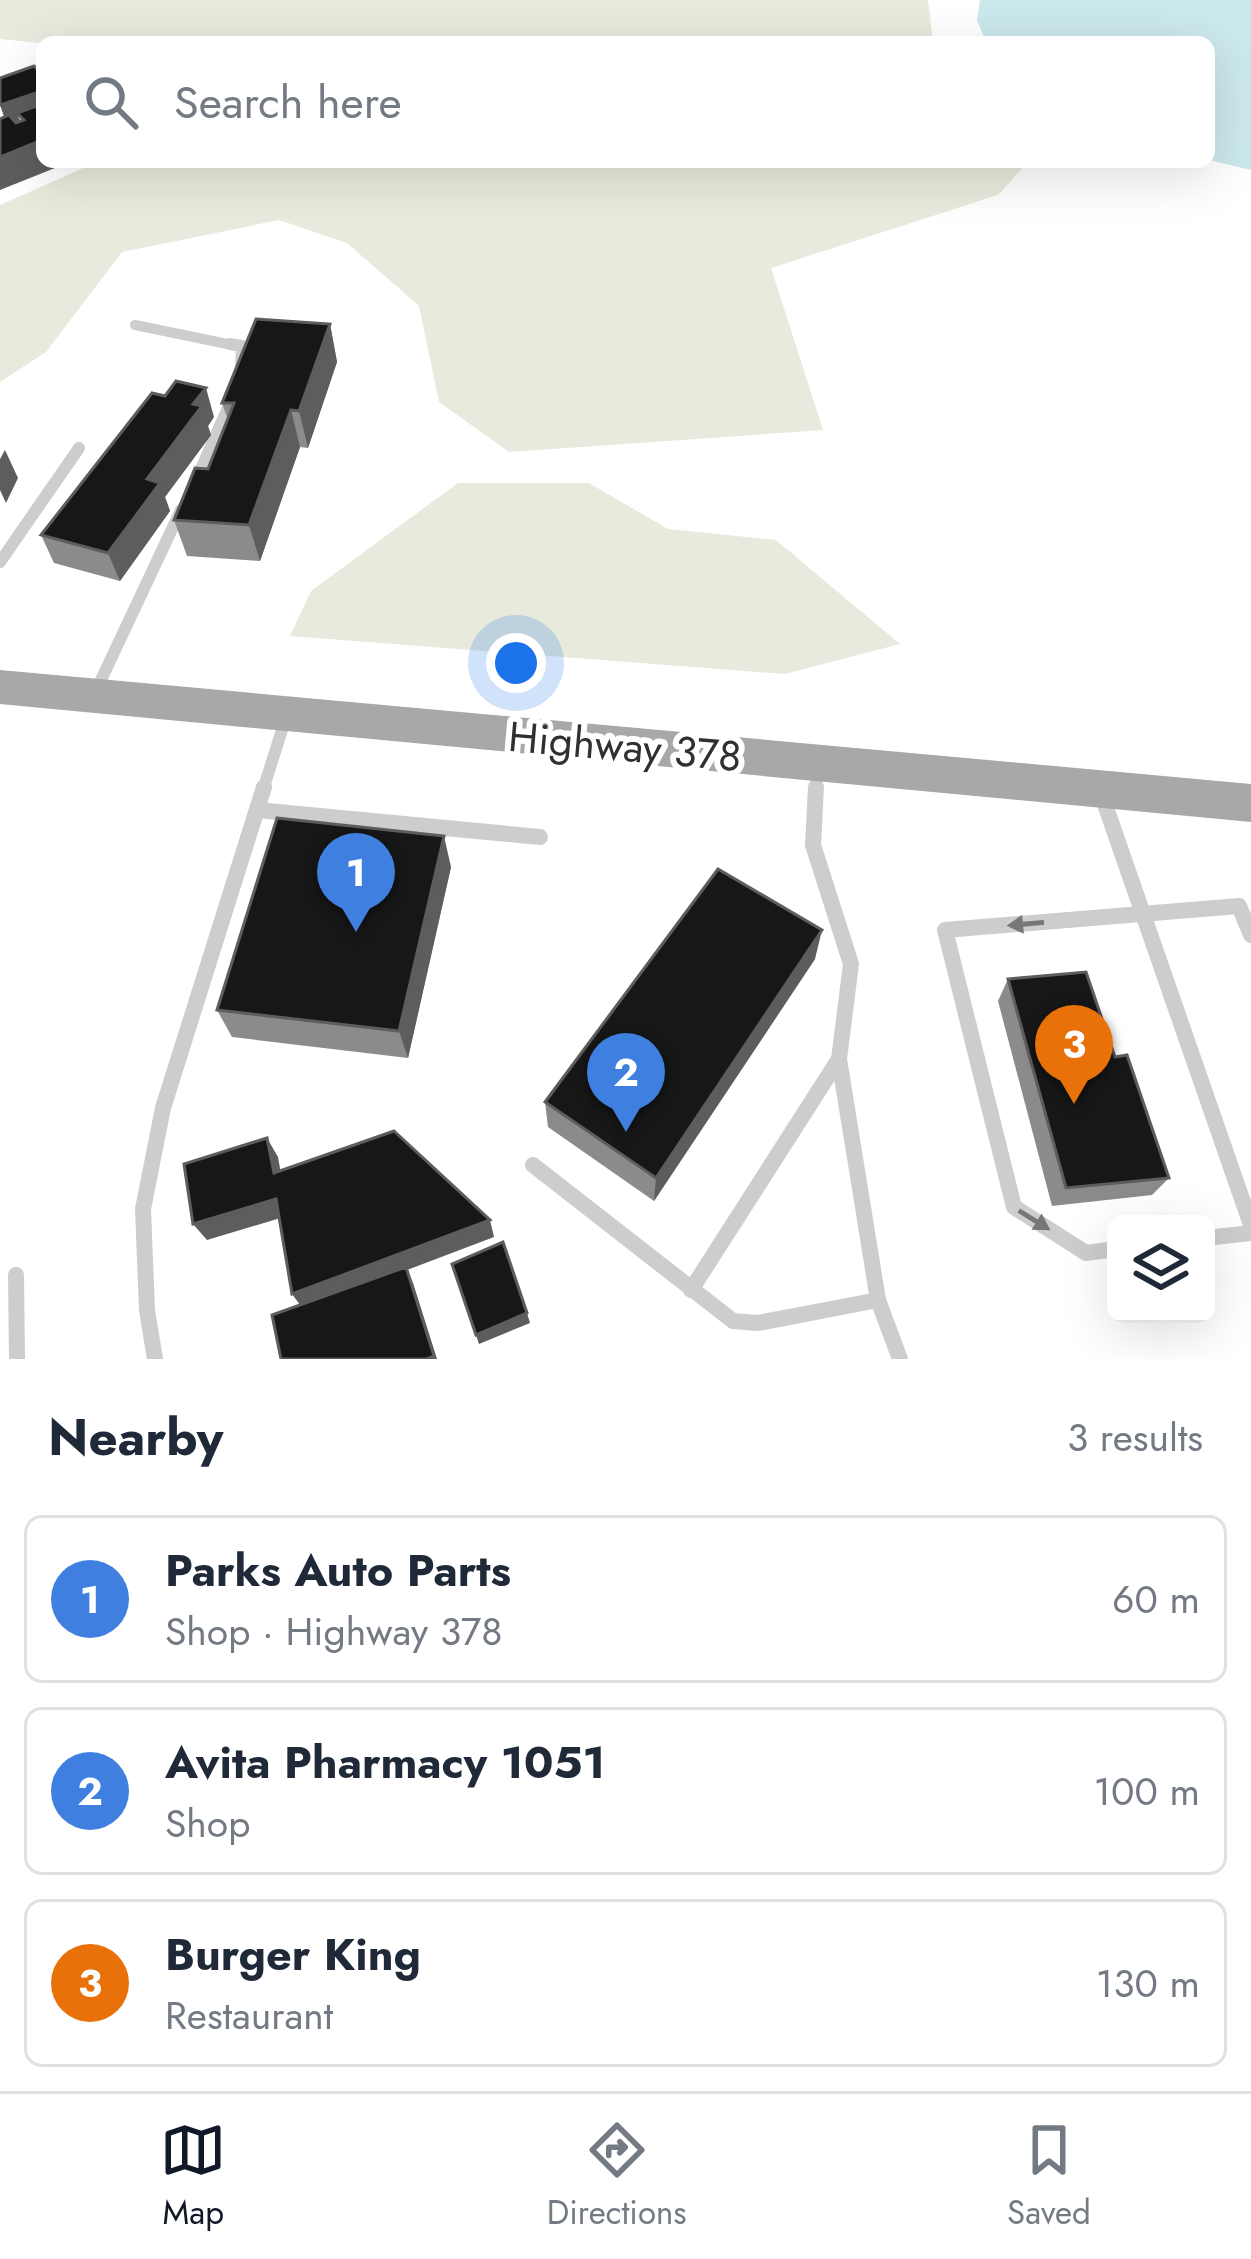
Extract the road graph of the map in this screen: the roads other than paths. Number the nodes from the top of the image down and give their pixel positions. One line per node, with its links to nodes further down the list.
1 (136, 325): 5 (lane)
2 (79, 448): 3 (lane)
3 (0, 562)
4 (0, 686): 5 (main road, Highway 378)
5 (94, 695): 6 (main road, Highway 378)
6 (287, 714): 7 (main road, Highway 378); 10 (lane)
7 (817, 764): 8 (main road, Highway 378); 14 (lane)
8 (1100, 790): 9 (main road, Highway 378); 12 (lane)
9 (1251, 803)
10 (257, 810): 11 (lane); 23 (lane)
11 (540, 837)
12 (1143, 914): 13 (lane); 16 (lane); 18 (lane, one-way to 18)
13 (1251, 935)
14 (839, 1059): 20 (lane); 21 (lane)
15 (533, 1165): 20 (lane)
16 (1251, 1229): 17 (lane)
17 (1215, 1236)
18 (1107, 1250)
19 (16, 1275): 22 (lane)
20 (691, 1290): 21 (lane)
21 (878, 1300): 24 (lane)
22 (17, 1359)
23 (155, 1359)
24 (900, 1359)

